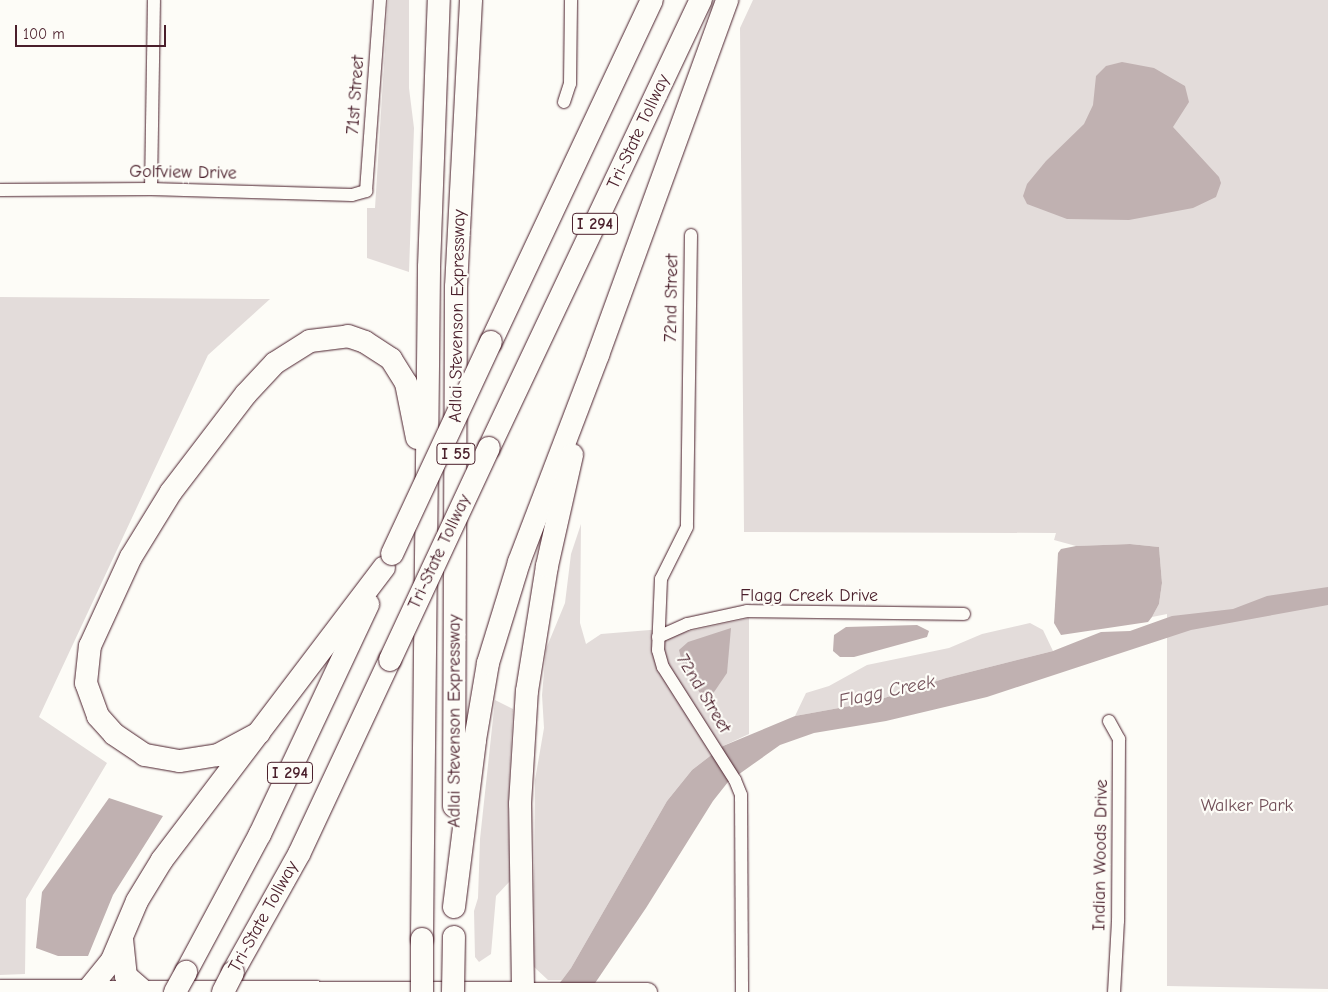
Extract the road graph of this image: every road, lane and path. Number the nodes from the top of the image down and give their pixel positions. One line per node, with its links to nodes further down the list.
1 (154, 0): 10 (street)
2 (380, 0): 12 (street, 71st Street)
3 (439, 0): 15 (highway, Adlai Stevenson Expressway / I 55)
4 (471, 0): 21 (highway, Adlai Stevenson Expressway / I 55)
5 (571, 0): 9 (street)
6 (652, 0): 16 (highway, I 294, bridge)
7 (701, 0): 30 (highway, Tri-State Tollway / I 294, bridge)
8 (726, 0): 14 (highway)
9 (564, 102)
10 (151, 189): 11 (street, Golfview Drive); 12 (street, Golfview Drive)
11 (0, 190)
12 (366, 191)
13 (691, 235): 18 (street, 72nd Street)
14 (598, 355): 21 (highway); 26 (highway)
15 (426, 541): 20 (highway); 31 (highway, Adlai Stevenson Expressway / I 55, bridge)
16 (388, 561): 20 (highway); 29 (highway, I 294, bridge)
17 (964, 614): 18 (street, Flagg Creek Drive)
18 (658, 637): 34 (street, 72nd Street)
19 (1109, 721): 35 (street, Indian Woods Drive)
20 (259, 733): 22 (highway)
21 (454, 907): 32 (highway, Adlai Stevenson Expressway / I 55, bridge)
22 (122, 938): 24 (highway); 25 (highway)
23 (0, 989): 24 (street)
24 (88, 990): 25 (street)
25 (142, 990): 27 (street)
26 (533, 990): 27 (street); 28 (street)
27 (380, 991)
28 (618, 991): 33 (street)
29 (175, 992)
30 (223, 992)
31 (422, 992)
32 (454, 992)
33 (648, 992)
34 (742, 992)
35 (1114, 992)

